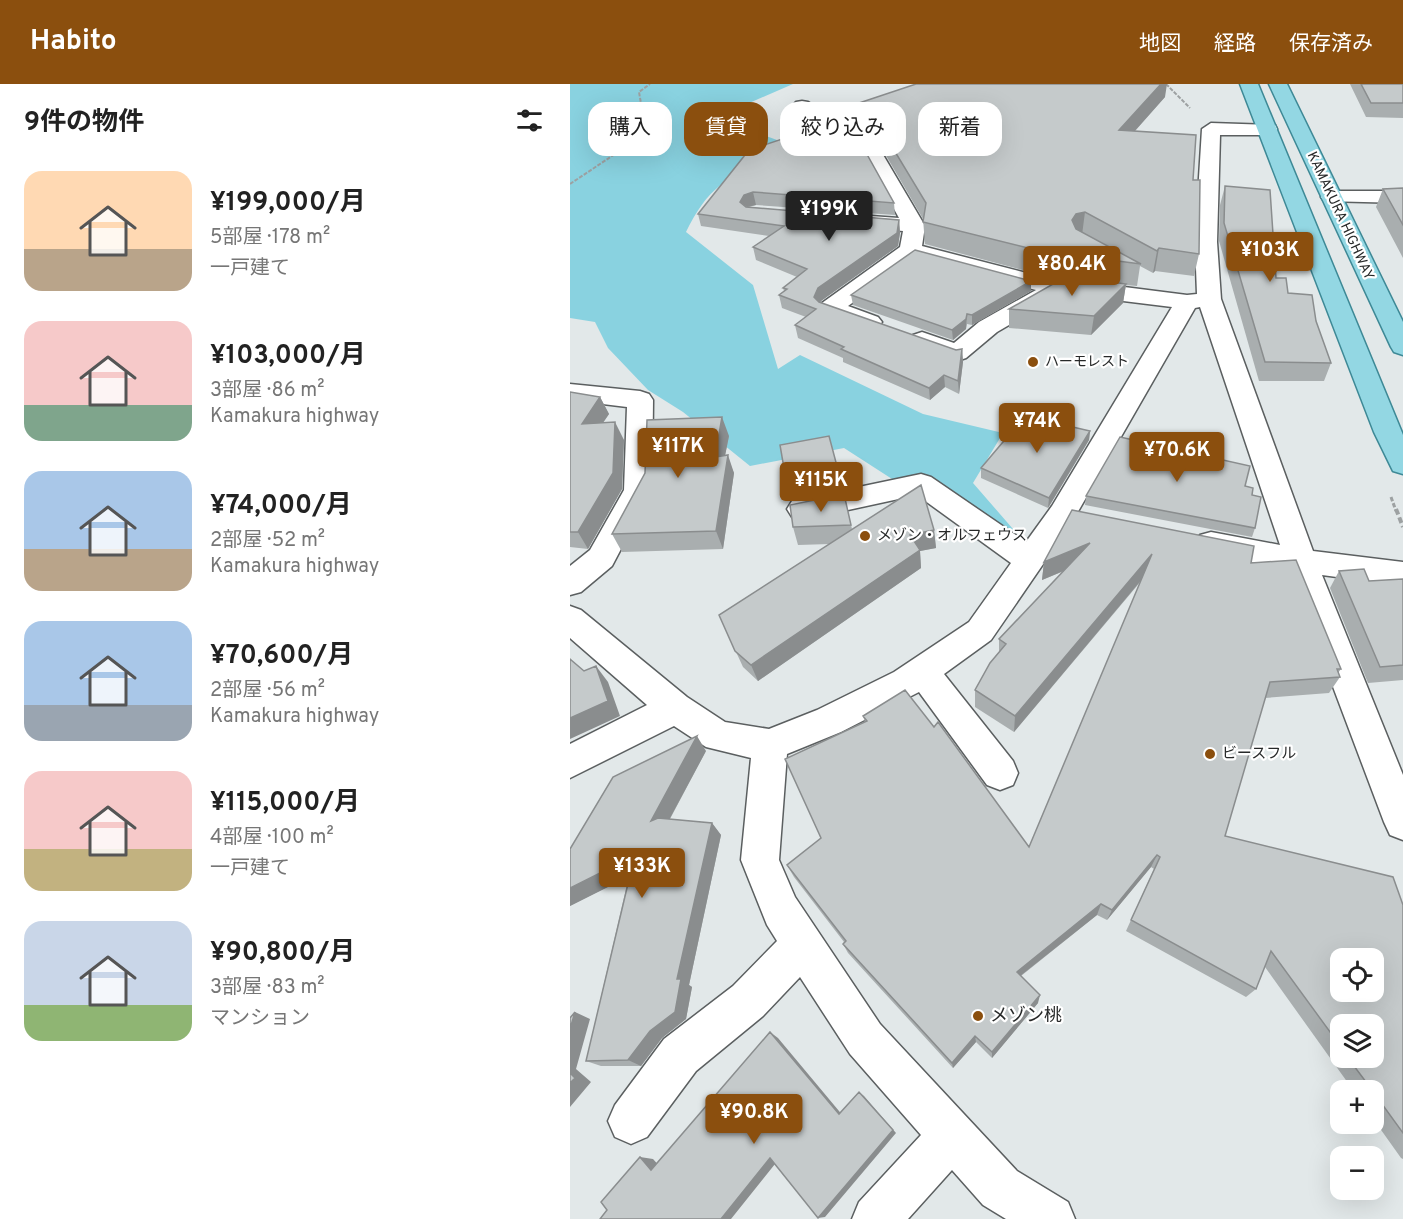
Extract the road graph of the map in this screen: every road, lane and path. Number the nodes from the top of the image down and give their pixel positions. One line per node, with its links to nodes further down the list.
1 (650, 84): 6 (path)
2 (1249, 84): 4 (main road, KAMAKURA HIGHWAY)
3 (1278, 84): 7 (main road, KAMAKURA HIGHWAY)
4 (1268, 129): 14 (street); 17 (main road, KAMAKURA HIGHWAY)
5 (874, 156): 10 (street)
6 (570, 184)
7 (1331, 197): 8 (street); 15 (main road, KAMAKURA HIGHWAY)
8 (1403, 197)
9 (835, 219): 10 (street)
10 (914, 226): 11 (street)
11 (911, 250): 13 (street); 13 (street)
12 (1135, 273): 14 (street)
13 (1059, 286): 14 (street)
14 (1198, 300): 19 (street); 23 (street)
15 (1403, 347)
16 (570, 392): 25 (street)
17 (1403, 464)
18 (791, 511): 22 (street)
19 (1062, 514): 20 (street); 22 (street)
20 (1096, 521)
21 (1187, 538): 23 (street)
22 (1028, 560): 27 (street)
23 (1301, 561): 24 (street); 32 (street)
24 (1403, 574)
25 (570, 583)
26 (570, 619): 28 (street)
27 (922, 670): 29 (street); 31 (street)
28 (675, 708): 29 (street); 30 (street)
29 (770, 745): 33 (street)
30 (570, 762)
31 (1000, 773)
32 (1403, 822)
33 (803, 944): 34 (street); 35 (street)
34 (631, 1121)
35 (952, 1135): 36 (street); 37 (street)
36 (876, 1219)
37 (1052, 1219)

